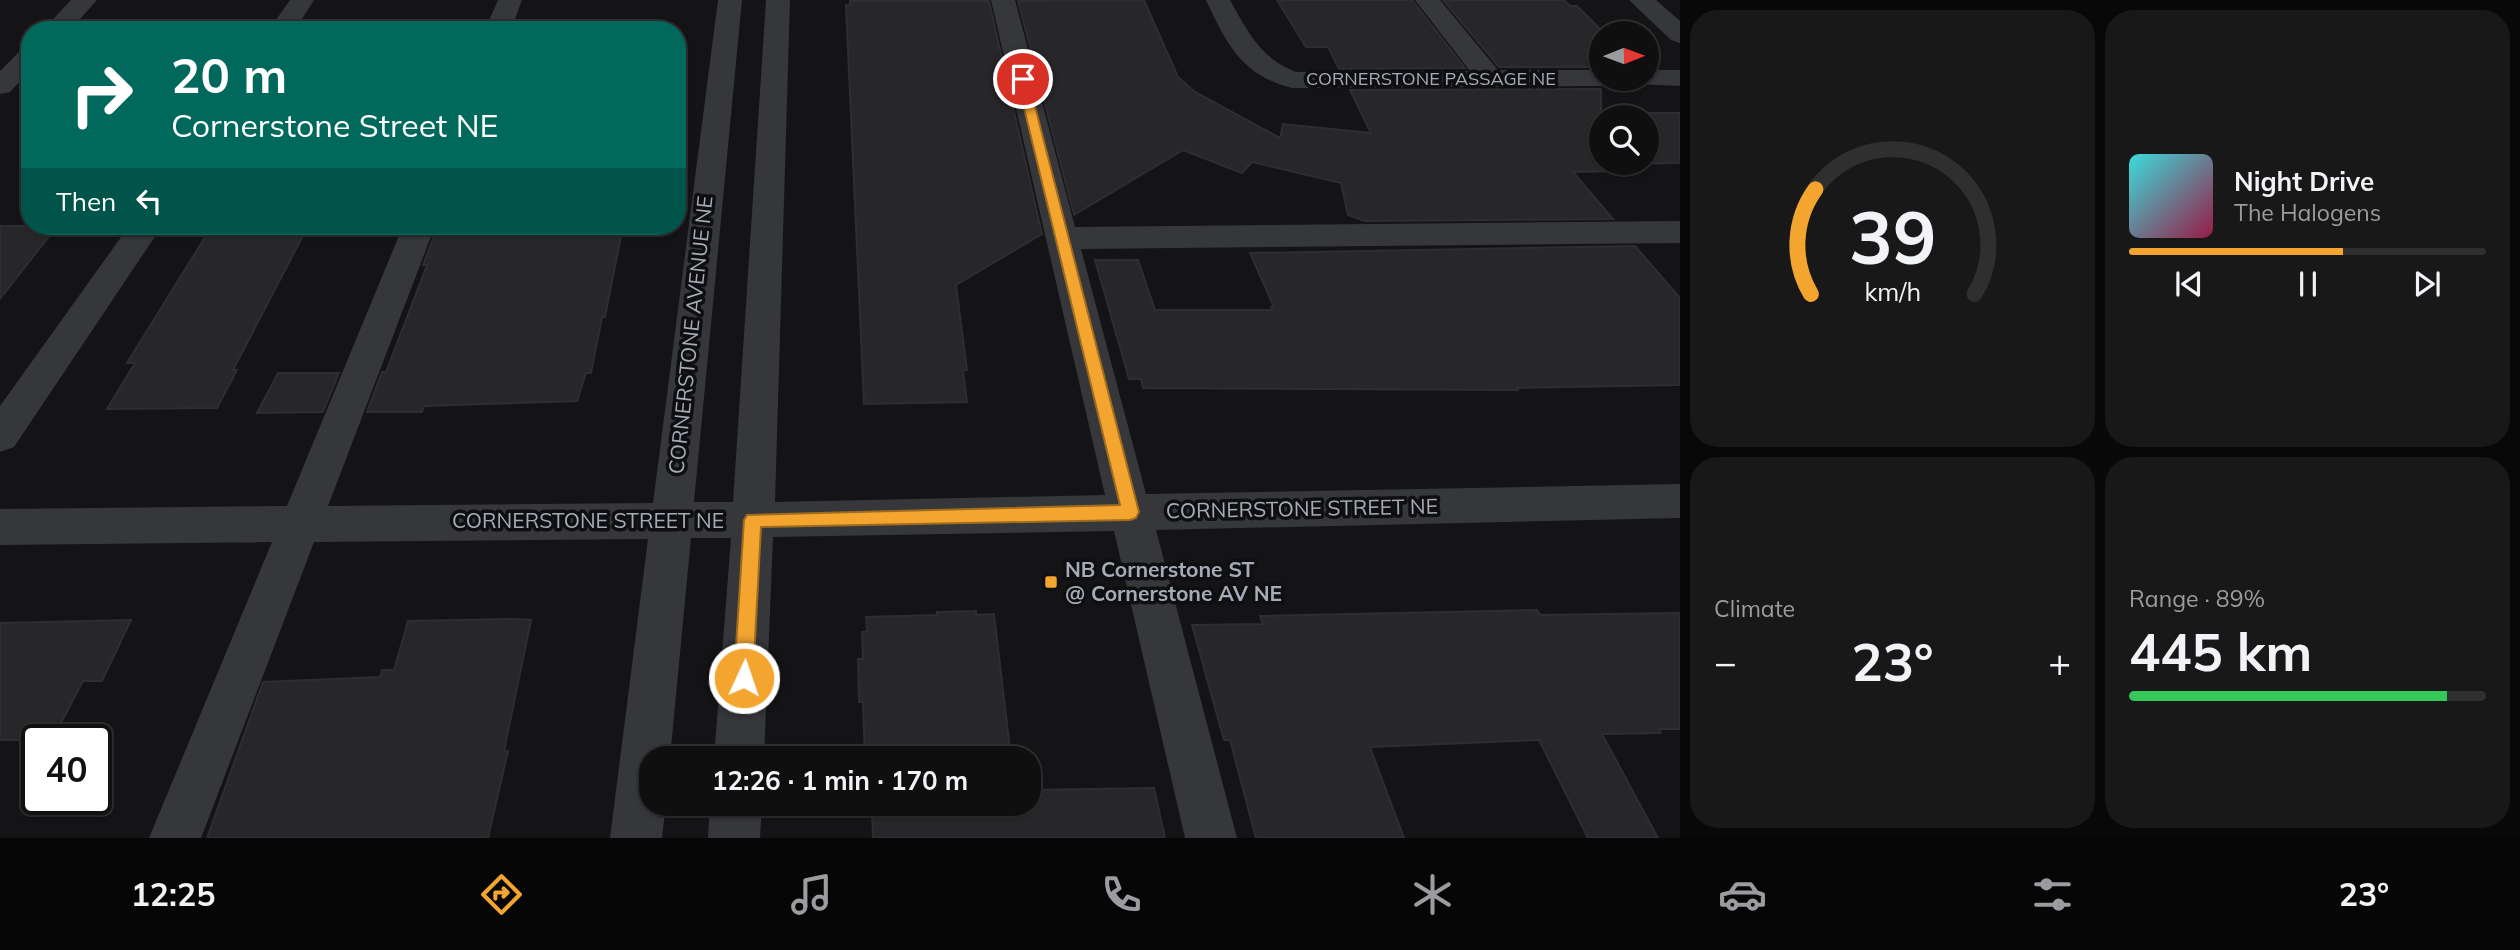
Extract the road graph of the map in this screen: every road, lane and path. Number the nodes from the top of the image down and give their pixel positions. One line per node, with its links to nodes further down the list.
1 (85, 0): 10 (street)
2 (302, 0): 11 (street)
3 (510, 0): 12 (street)
4 (730, 0): 27 (street, CORNERSTONE AVENUE NE)
5 (778, 0): 28 (street)
6 (1003, 0): 23 (street)
7 (1218, 0): 18 (street, CORNERSTONE PASSAGE NE)
8 (1427, 0): 18 (street)
9 (1641, 0): 13 (street)
10 (64, 21)
11 (288, 21)
12 (502, 21)
13 (1680, 35)
14 (21, 65): 19 (street)
15 (1589, 78): 18 (street, CORNERSTONE PASSAGE NE)
16 (1659, 78): 17 (street)
17 (1680, 78)
18 (1491, 79)
19 (0, 86)
20 (1680, 232): 23 (street)
21 (140, 235): 24 (street)
22 (415, 235): 29 (street)
23 (1062, 238): 26 (street)
24 (0, 436)
25 (1680, 502): 26 (street, CORNERSTONE STREET NE)
26 (1130, 512): 28 (street, CORNERSTONE STREET NE); 36 (street)
27 (670, 519): 28 (street, CORNERSTONE STREET NE); 29 (street, CORNERSTONE STREET NE); 34 (street, CORNERSTONE AVENUE NE)
28 (753, 520): 31 (street)
29 (300, 524): 30 (street, CORNERSTONE STREET NE); 33 (street)
30 (0, 527)
31 (740, 746)
32 (735, 816): 35 (street)
33 (175, 838)
34 (636, 838)
35 (734, 838)
36 (1211, 838)

